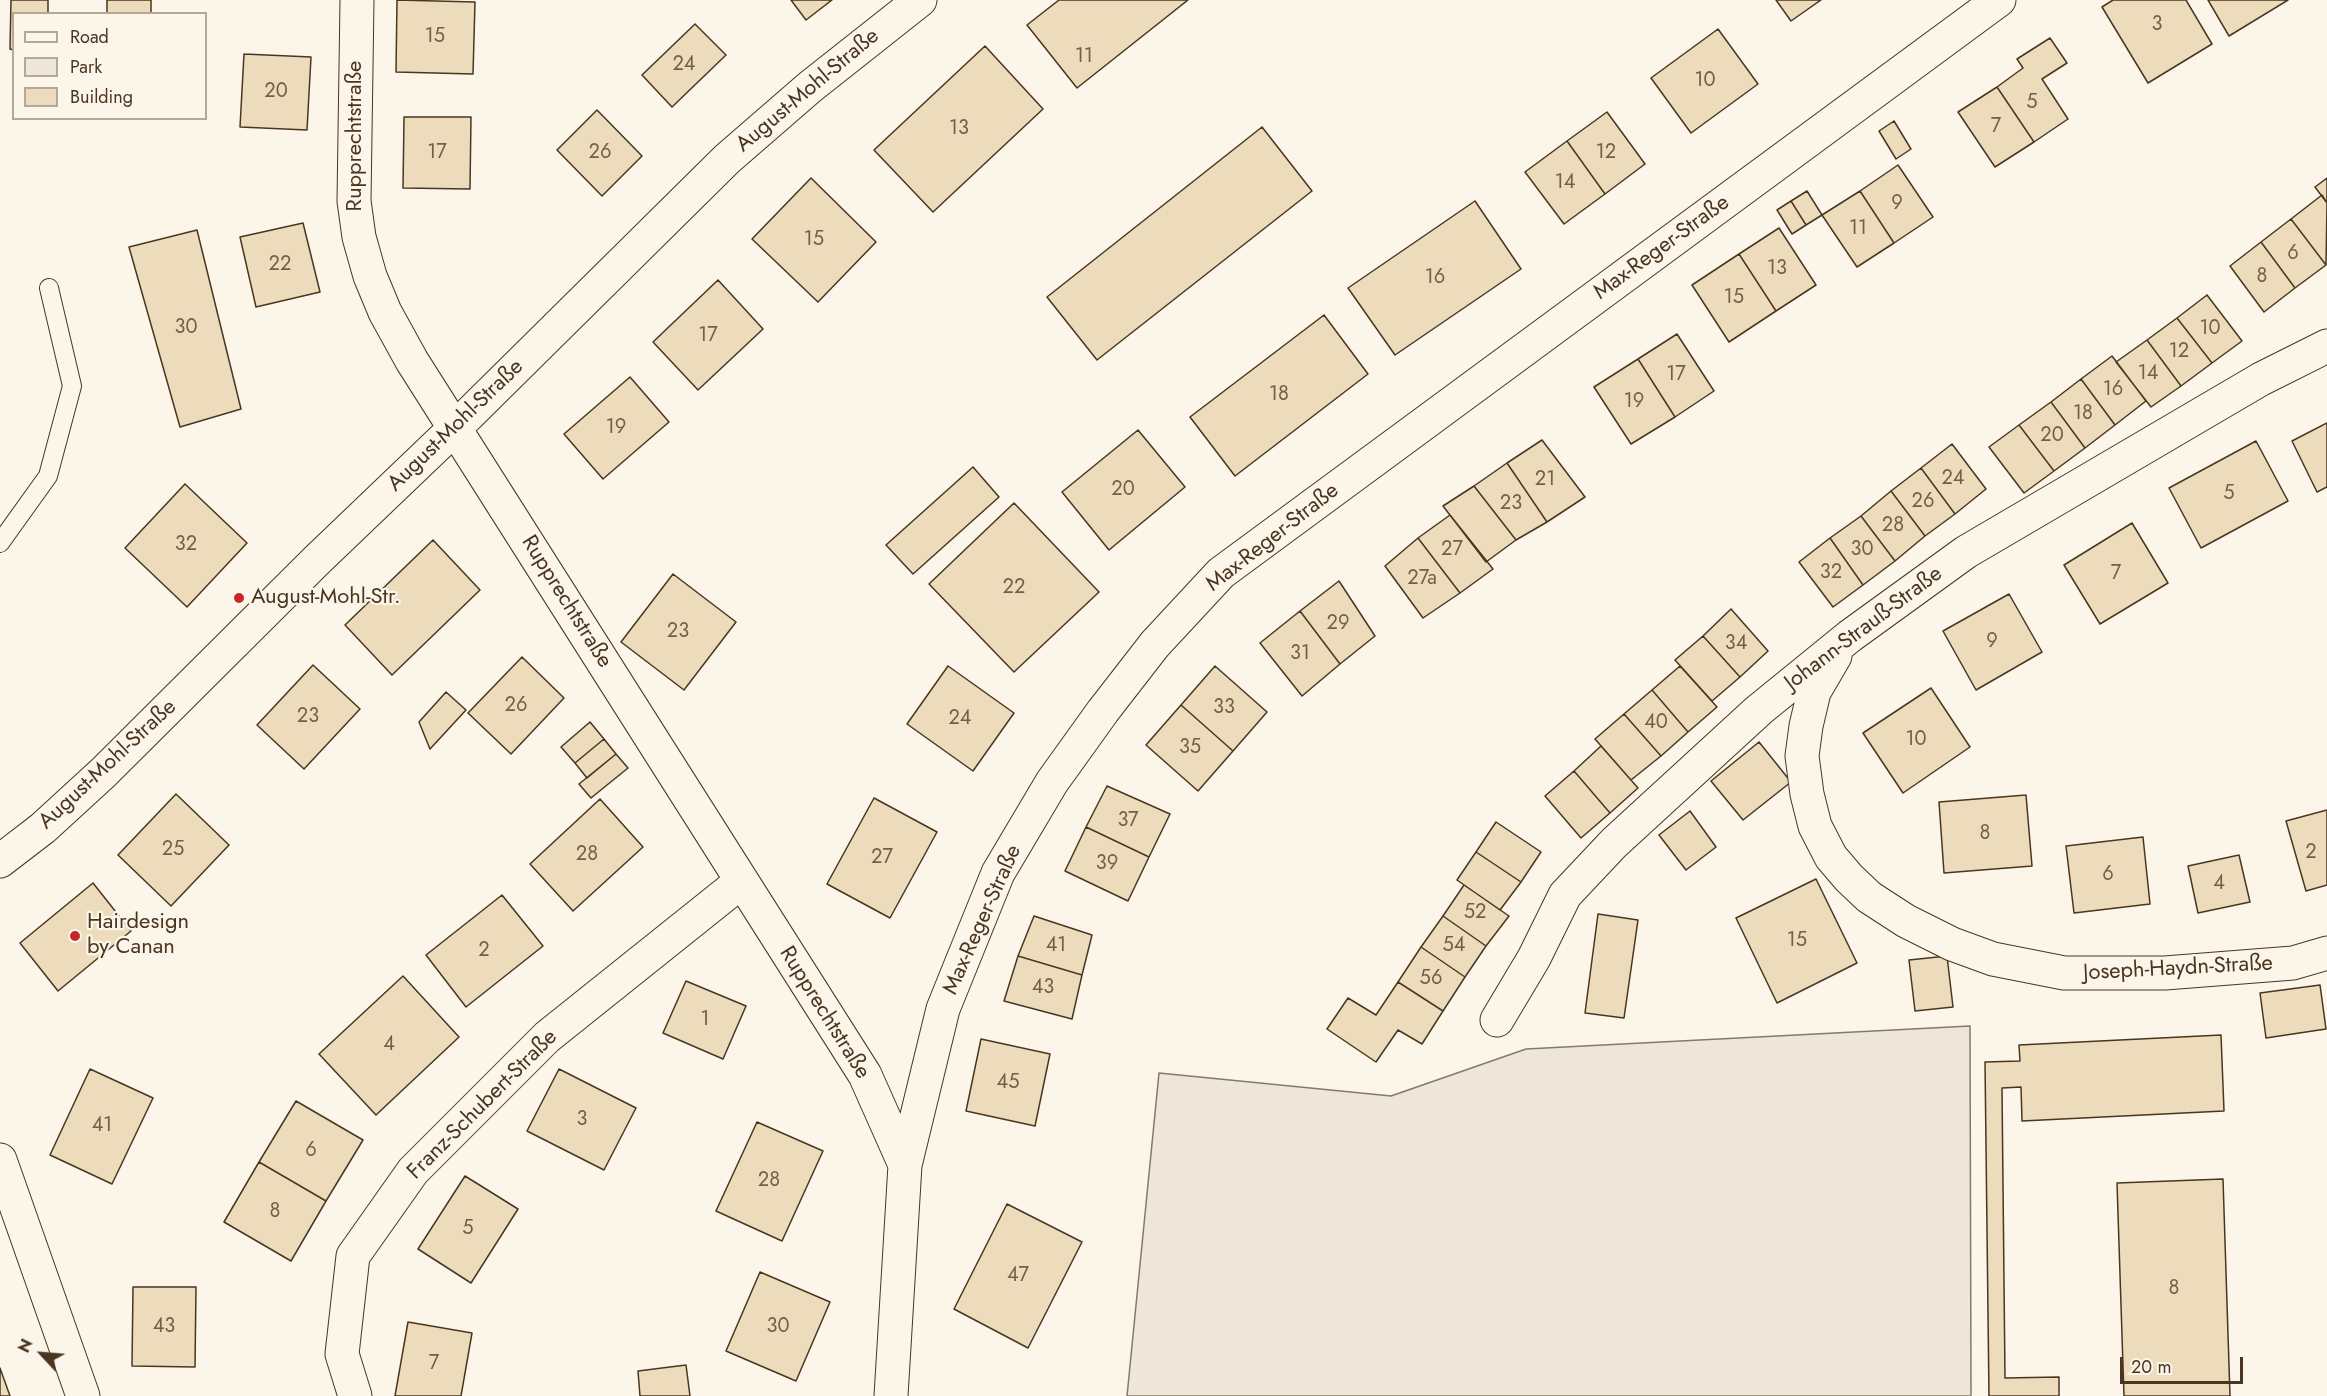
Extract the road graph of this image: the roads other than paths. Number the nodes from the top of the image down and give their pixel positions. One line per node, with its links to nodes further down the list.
1 (357, 0): 6 (street, Rupprechtstraße)
2 (920, 0): 6 (street, August-Mohl-Straße)
3 (1999, 0): 14 (street, Max-Reger-Straße)
4 (49, 288): 7 (lane)
5 (2327, 346): 8 (street, Johann-Strauß-Straße)
6 (455, 428): 9 (street, August-Mohl-Straße); 10 (street, Rupprechtstraße)
7 (0, 543)
8 (1850, 636): 11 (street, Joseph-Haydn-Straße); 12 (street, Johann-Strauß-Straße)
9 (0, 861)
10 (742, 881): 14 (street, Rupprechtstraße); 16 (street, Franz-Schubert-Straße)
11 (2327, 953)
12 (1497, 1020)
13 (0, 1160): 15 (street)
14 (905, 1165): 17 (street, Max-Reger-Straße)
15 (84, 1396)
16 (355, 1396)
17 (891, 1396)

